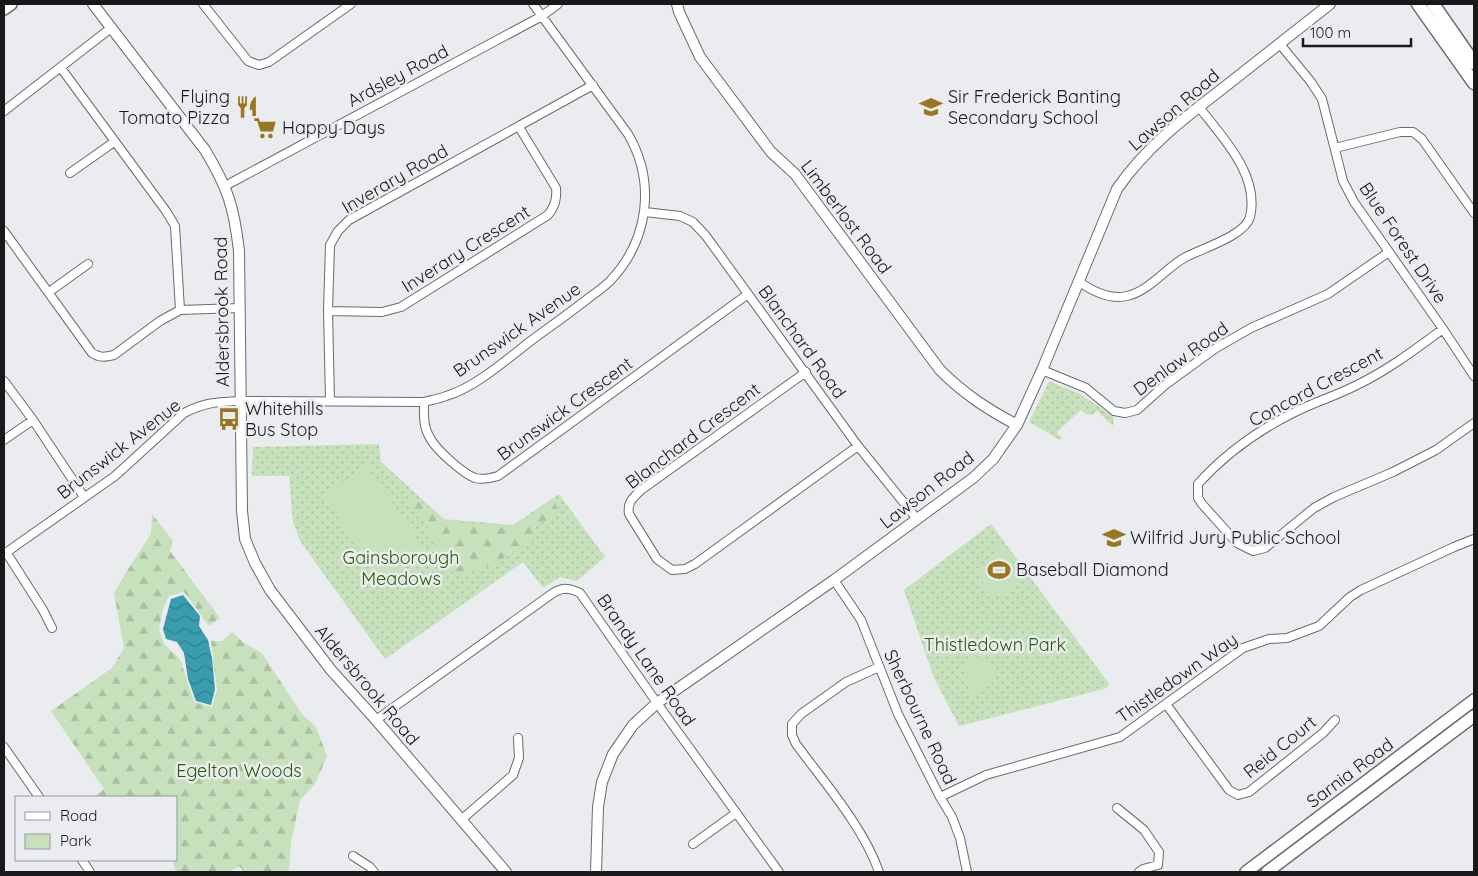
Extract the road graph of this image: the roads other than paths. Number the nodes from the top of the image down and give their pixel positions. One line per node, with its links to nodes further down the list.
1 (11, 4): 11 (main road)
2 (93, 4): 13 (street, Aldersbrook Road)
3 (203, 4): 4 (street)
4 (351, 4)
5 (533, 4): 12 (street, Brunswick Avenue)
6 (558, 4): 12 (street, Ardsley Road)
7 (677, 4): 47 (street, Limberlost Road)
8 (1330, 4): 14 (street, Lawson Road)
9 (1418, 4): 17 (main road)
10 (1433, 4): 15 (main road)
11 (4, 9)
12 (542, 16): 18 (street, Brunswick Avenue); 25 (street, Ardsley Road)
13 (111, 28): 16 (street); 25 (street, Aldersbrook Road)
14 (1279, 44): 19 (street, Lawson Road); 23 (street, Blue Forest Drive)
15 (1474, 63)
16 (61, 68): 20 (street); 22 (street)
17 (1474, 83)
18 (593, 85): 21 (street, Inverary Road); 26 (street, Brunswick Avenue)
19 (1199, 107): 31 (street, Lawson Road); 31 (street)
20 (4, 111)
21 (519, 127): 36 (street, Inverary Road); 36 (street, Inverary Crescent)
22 (114, 142): 24 (street); 35 (street)
23 (1335, 148): 27 (street); 29 (street, Blue Forest Drive)
24 (70, 173)
25 (225, 186): 34 (street, Aldersbrook Road)
26 (645, 212): 33 (street, Blanchard Road); 44 (street, Brunswick Avenue)
27 (1474, 213)
28 (4, 232): 32 (street)
29 (1390, 252): 37 (street, Blue Forest Drive); 38 (street, Denlaw Road)
30 (88, 264): 32 (street)
31 (1078, 281): 38 (street, Lawson Road)
32 (49, 292): 35 (street)
33 (748, 294): 39 (street, Blanchard Road); 44 (street, Brunswick Crescent)
34 (239, 308): 35 (street); 42 (street, Aldersbrook Road)
35 (180, 310)
36 (328, 311): 43 (street, Inverary Road)
37 (1443, 328): 40 (street, Blue Forest Drive); 46 (street, Concord Crescent)
38 (1042, 370): 47 (street, Lawson Road)
39 (806, 372): 49 (street, Blanchard Road); 49 (street, Blanchard Crescent)
40 (1474, 376)
41 (4, 381): 45 (street)
42 (240, 401): 43 (street, Brunswick Avenue); 50 (street, Brunswick Avenue); 61 (street, Aldersbrook Road)
43 (330, 401): 44 (street, Brunswick Avenue)
44 (424, 402)
45 (33, 420): 48 (street); 50 (street)
46 (1474, 422)
47 (1017, 425): 51 (street, Lawson Road)
48 (4, 440)
49 (858, 446): 51 (street, Blanchard Road)
50 (84, 497): 53 (street, Brunswick Avenue)
51 (917, 519): 54 (street, Lawson Road)
52 (1474, 539): 59 (street, Thistledown Way)
53 (5, 553): 55 (street)
54 (834, 580): 56 (street, Sherbourne Road); 58 (street, Lawson Road)
55 (52, 628)
56 (879, 667): 66 (street, Sherbourne Road); 78 (street)
57 (1474, 700): 81 (main road, Sarnia Road)
58 (657, 703): 61 (street, Brandy Lane Road); 68 (street, Brandy Lane Road); 76 (street, Lawson Road)
59 (1166, 704): 62 (street, Reid Court); 66 (street, Thistledown Way)
60 (1474, 716): 82 (main road, Sarnia Road)
61 (376, 720): 69 (street, Aldersbrook Road)
62 (1335, 720)
63 (518, 738): 69 (street)
64 (4, 747): 65 (street)
65 (38, 796)
66 (940, 797): 79 (street, Sherbourne Road)
67 (1117, 808): 80 (street)
68 (736, 813): 70 (street); 77 (street, Brandy Lane Road)
69 (460, 820): 75 (street, Aldersbrook Road)
70 (693, 844)
71 (352, 856): 74 (street)
72 (83, 861): 73 (street)
73 (90, 872)
74 (374, 872)
75 (506, 872)
76 (596, 872)
77 (779, 872)
78 (879, 872)
79 (967, 872)
80 (1139, 872)
81 (1246, 872)
82 (1267, 872)

